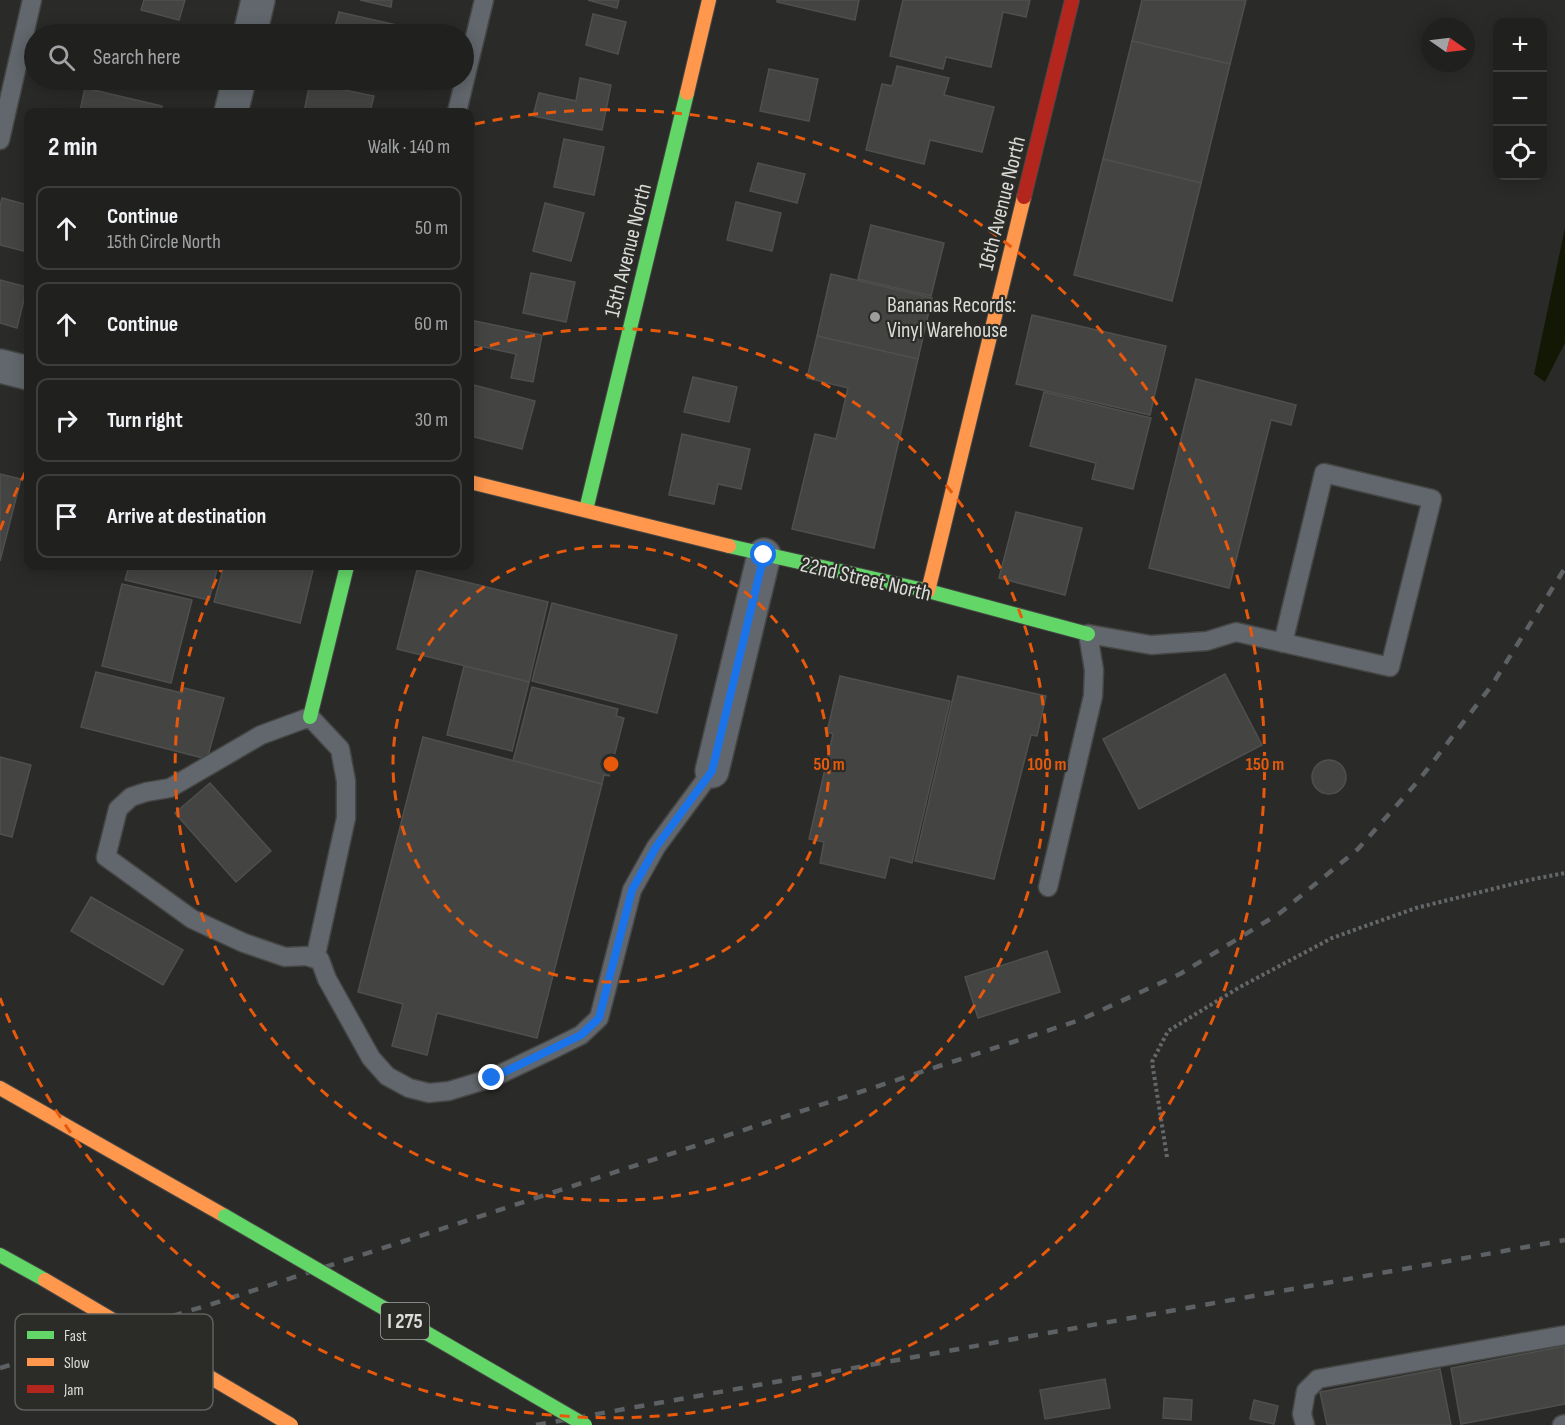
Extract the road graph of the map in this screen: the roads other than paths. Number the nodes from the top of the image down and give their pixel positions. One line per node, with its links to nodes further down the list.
1 (32, 0): 6 (lane)
2 (258, 0): 7 (street)
3 (484, 0): 9 (lane)
4 (709, 0): 18 (main road, 15th Avenue North)
5 (1072, 0): 21 (main road, 16th Avenue North)
6 (27, 24)
7 (252, 24)
8 (24, 35): 14 (lane)
9 (474, 41)
10 (236, 90): 12 (street)
11 (462, 90): 13 (lane)
12 (232, 108)
13 (458, 108)
14 (0, 140)
15 (0, 366): 16 (street)
16 (24, 372)
17 (474, 483): 18 (main road, 22nd Street North)
18 (586, 510): 19 (main road, 22nd Street North)
19 (764, 555): 21 (main road, 22nd Street North); 25 (street)
20 (347, 570): 24 (main road)
21 (928, 591): 22 (main road, 22nd Street North)
22 (1088, 634): 23 (lane); 26 (lane)
23 (1283, 643): 23 (lane)
24 (310, 717): 27 (lane); 27 (lane)
25 (712, 771): 27 (lane)
26 (1048, 887)
27 (315, 959)
28 (0, 1088): 34 (main road, I 275, bridge)
29 (0, 1255): 30 (main road, bridge)
30 (103, 1314)
31 (1565, 1335): 35 (lane)
32 (213, 1379): 33 (main road, bridge)
33 (291, 1425)
34 (585, 1425)
35 (1305, 1425)

